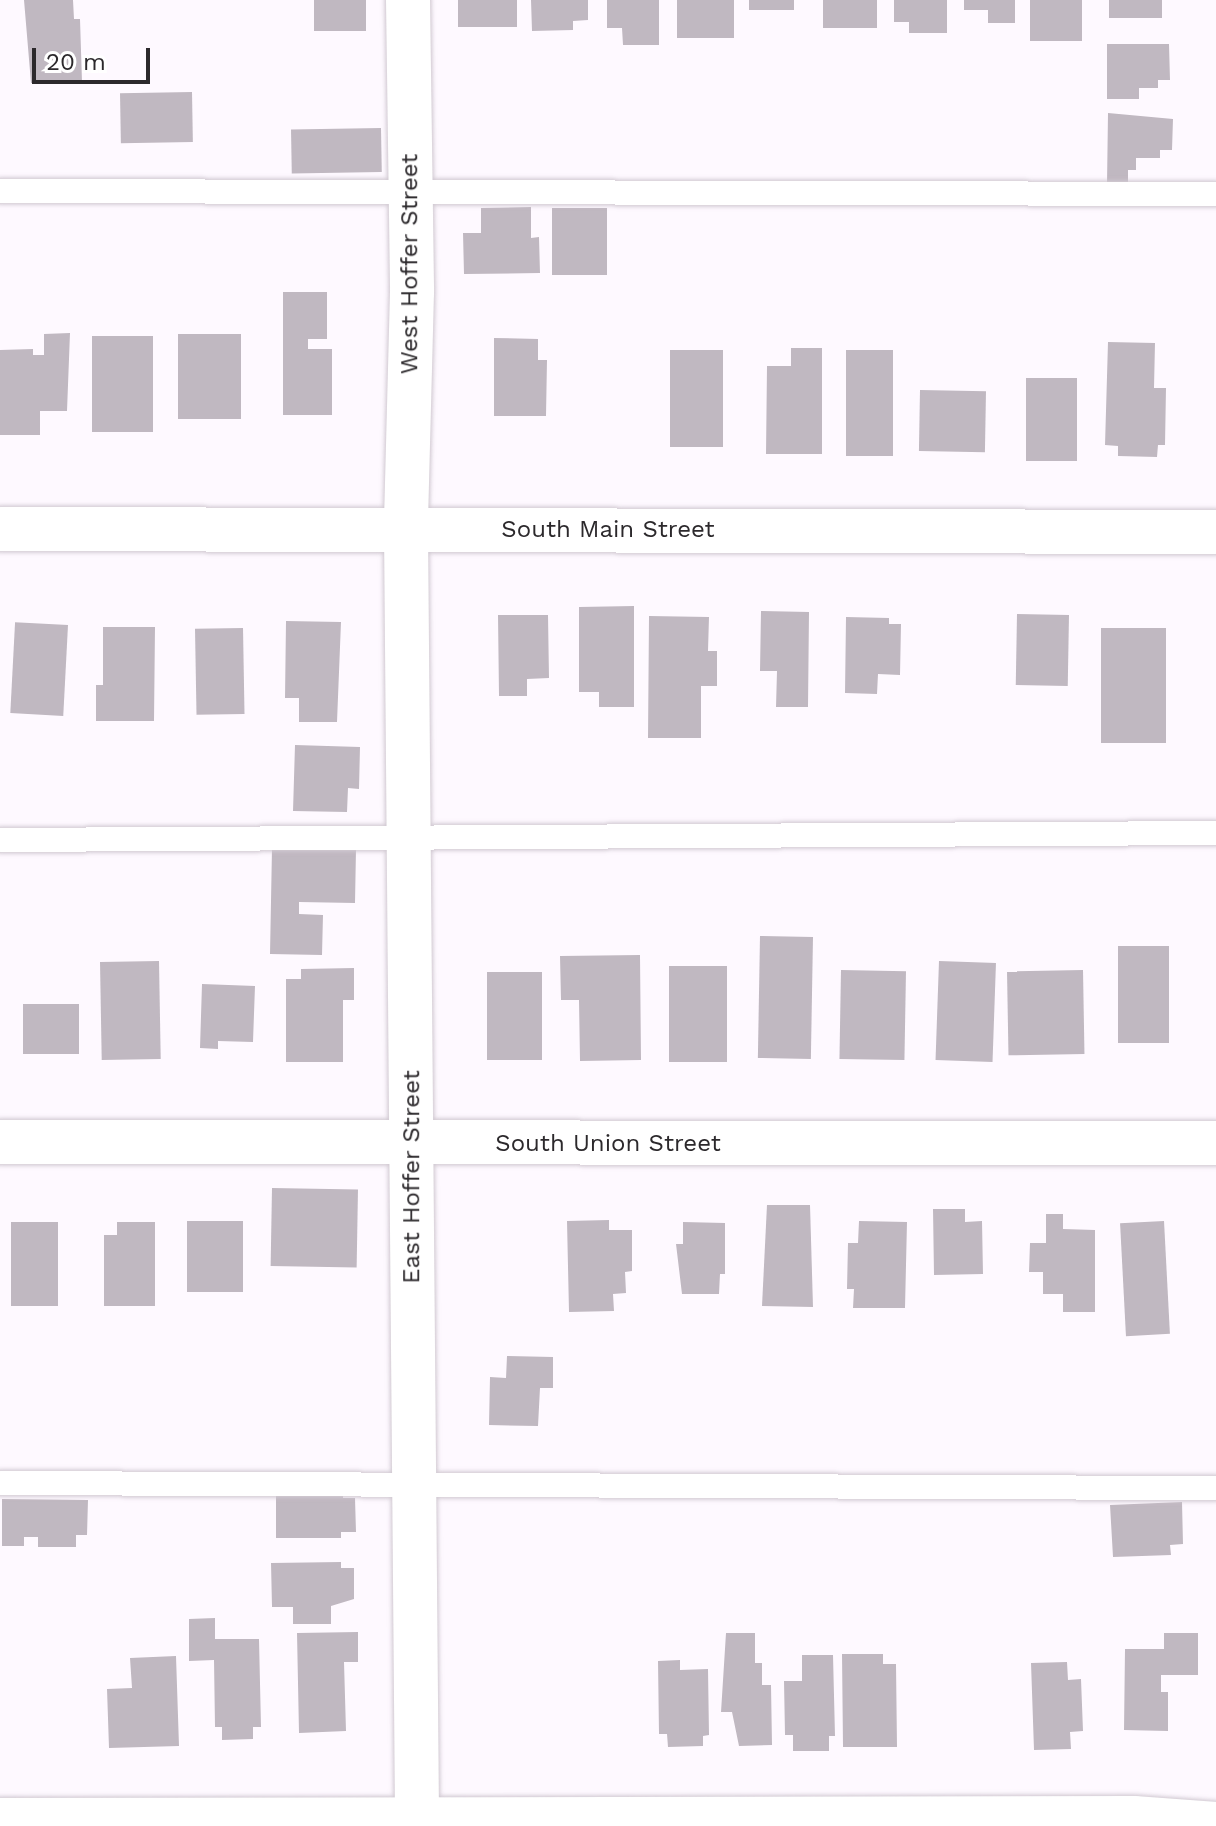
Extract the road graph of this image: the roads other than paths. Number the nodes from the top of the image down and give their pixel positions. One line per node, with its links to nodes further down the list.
1 (408, 0): 3 (street, West Hoffer Street)
2 (0, 191): 3 (lane)
3 (412, 194): 4 (lane); 6 (street, West Hoffer Street)
4 (1216, 194)
5 (0, 529): 6 (street, South Main Street)
6 (406, 529): 7 (street, South Main Street); 9 (street, East Hoffer Street)
7 (1216, 532)
8 (1216, 833): 9 (lane)
9 (409, 836): 10 (lane); 13 (street, East Hoffer Street)
10 (0, 840)
11 (0, 1142): 13 (street, South Union Street)
12 (1216, 1143): 13 (street, South Union Street)
13 (412, 1145): 15 (street, East Hoffer Street)
14 (0, 1483): 15 (lane)
15 (412, 1483): 16 (lane); 18 (street, East Hoffer Street)
16 (1216, 1488)
17 (0, 1820): 18 (street)
18 (417, 1823): 19 (street)
19 (1216, 1824)

